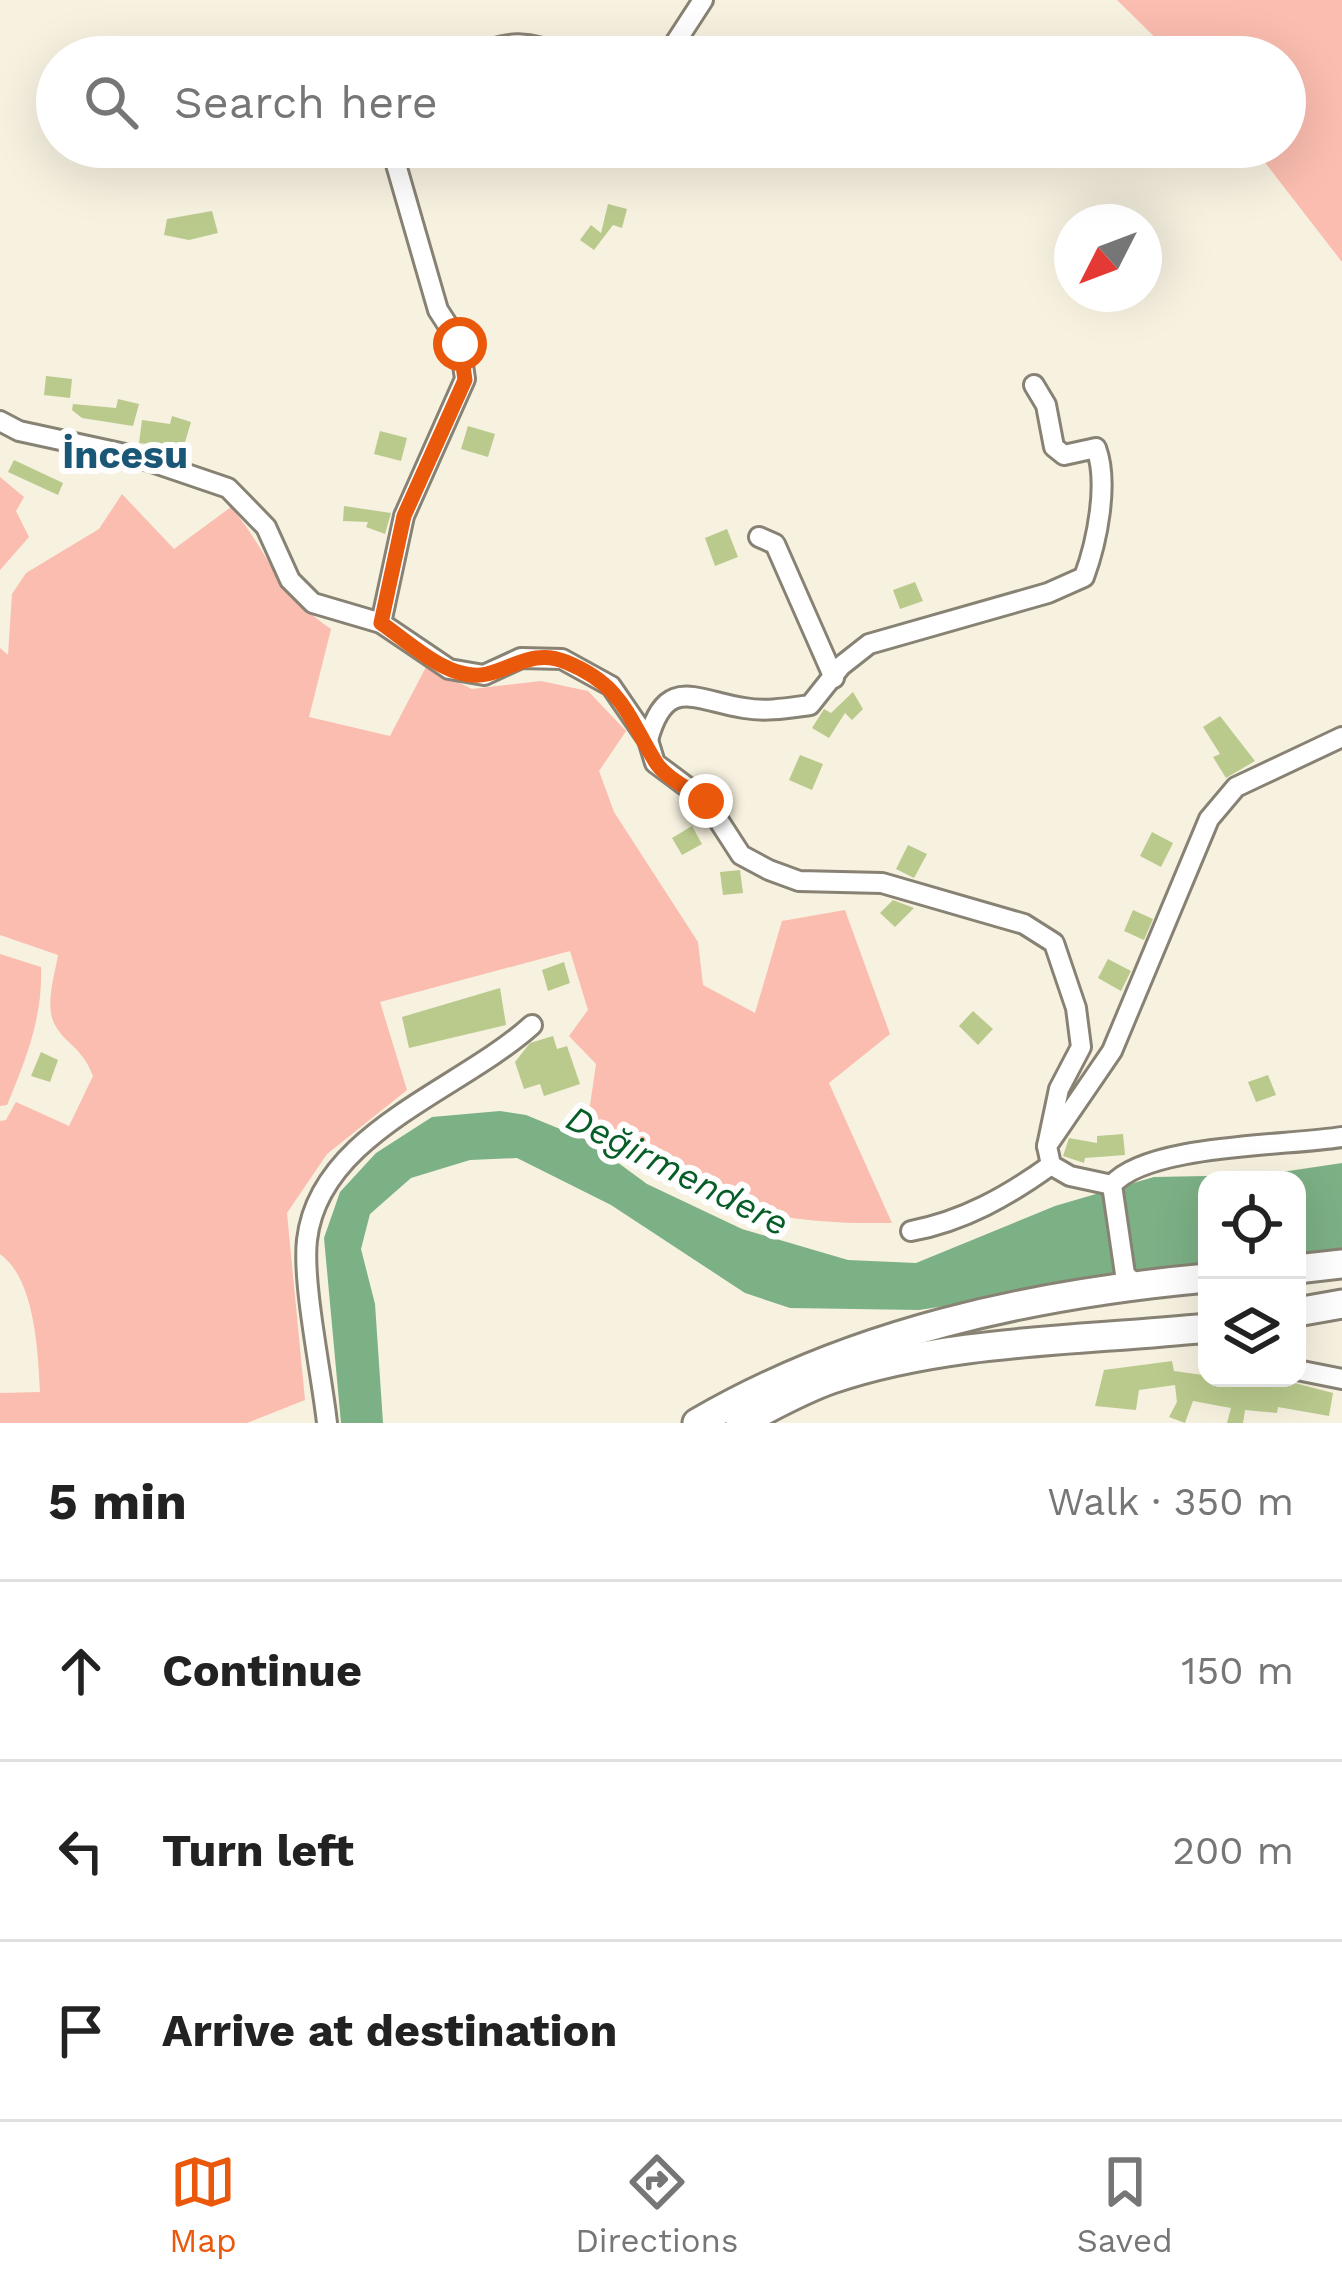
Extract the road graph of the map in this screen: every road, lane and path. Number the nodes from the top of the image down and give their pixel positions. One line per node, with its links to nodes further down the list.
1 (703, 0): 2 (street)
2 (680, 36)
3 (397, 168): 7 (street)
4 (1034, 386): 8 (street)
5 (0, 421): 7 (street)
6 (759, 537): 8 (street)
7 (381, 623): 10 (street)
8 (834, 678): 10 (street)
9 (1342, 737): 13 (street)
10 (648, 740): 13 (street)
11 (532, 1025): 26 (street)
12 (1342, 1137): 14 (street)
13 (1049, 1155): 14 (street); 15 (street)
14 (1112, 1185): 19 (street)
15 (911, 1231)
16 (1342, 1264): 17 (highway)
17 (1306, 1268)
18 (1198, 1278): 19 (highway)
19 (1131, 1280): 23 (highway); 27 (highway)
20 (1342, 1304): 21 (highway)
21 (1306, 1310)
22 (1198, 1329): 23 (highway)
23 (1148, 1334): 28 (highway)
24 (1306, 1372): 25 (street)
25 (1342, 1379)
26 (327, 1423)
27 (697, 1423)
28 (740, 1423)

